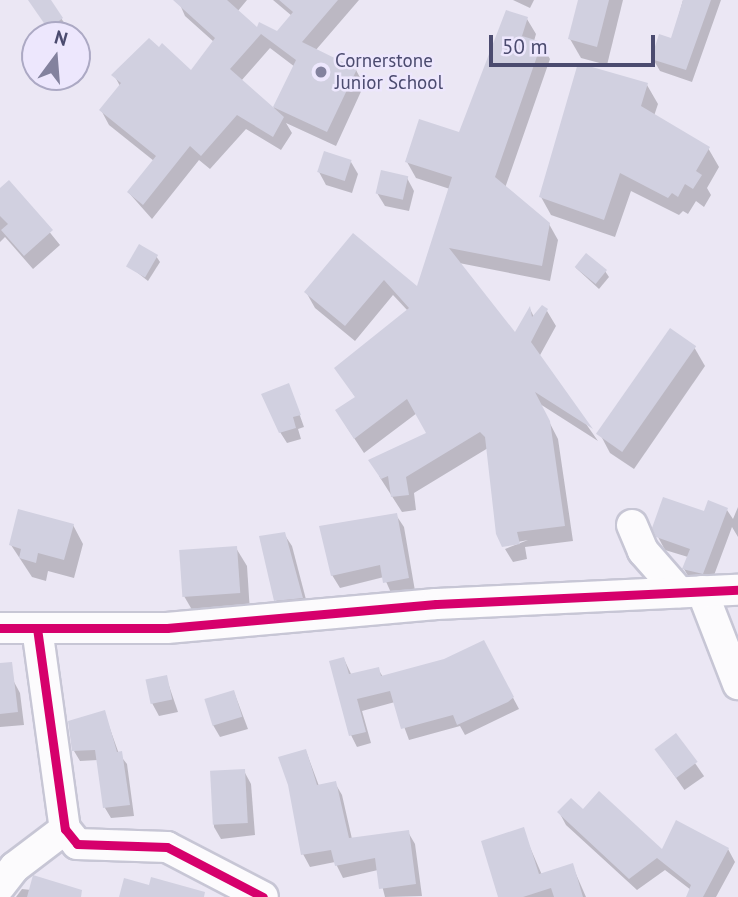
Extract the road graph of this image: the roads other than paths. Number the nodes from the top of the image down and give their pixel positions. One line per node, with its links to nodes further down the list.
1 (635, 539): 3 (street)
2 (738, 590): 3 (street)
3 (690, 591): 5 (street); 6 (street)
4 (0, 628): 5 (street)
5 (37, 628): 7 (street)
6 (738, 684)
7 (65, 829): 8 (street); 9 (street)
8 (0, 886)
9 (263, 897)

